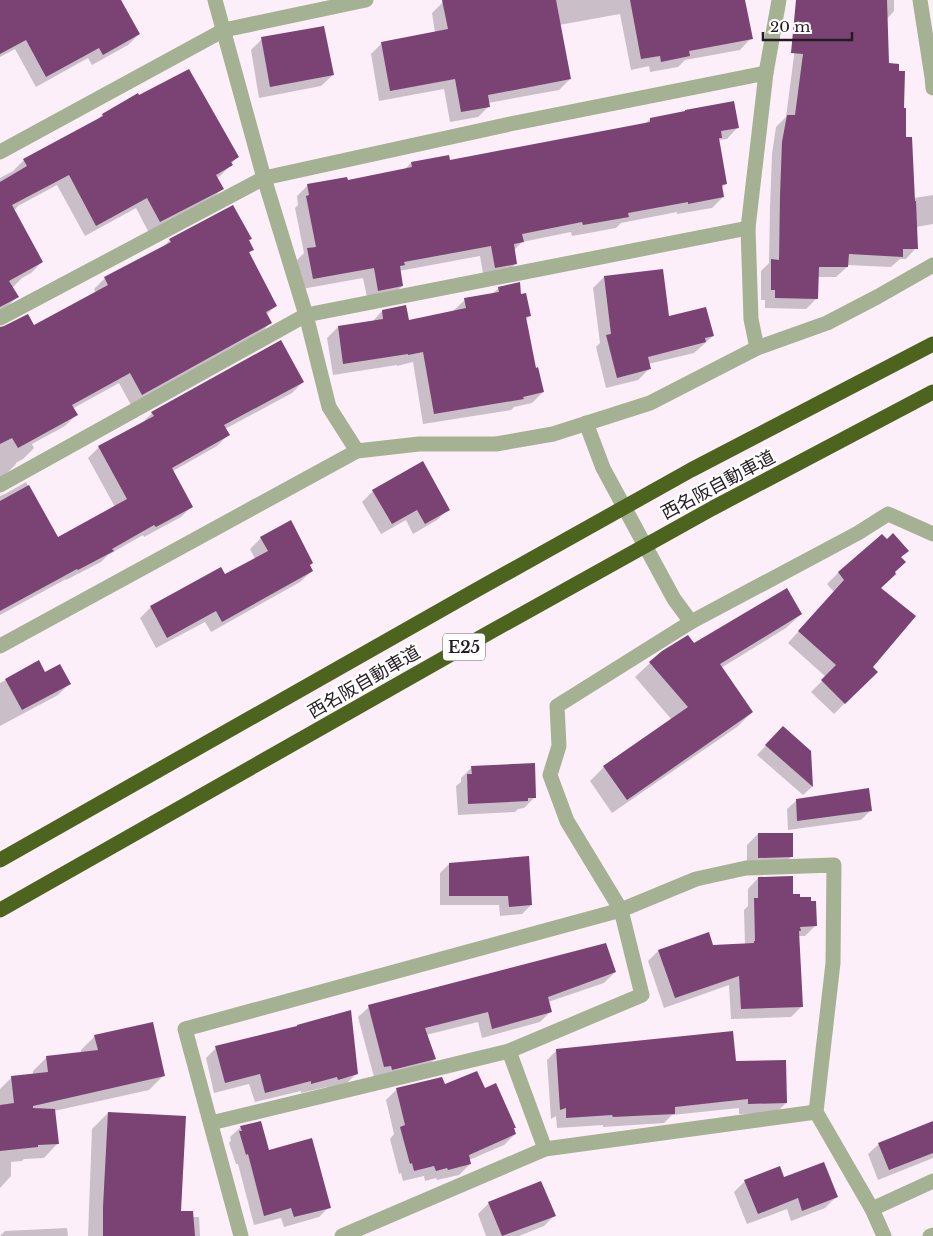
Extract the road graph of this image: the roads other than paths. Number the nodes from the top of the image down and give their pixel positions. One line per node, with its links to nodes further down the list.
1 (215, 0): 5 (street)
2 (366, 0): 5 (street)
3 (780, 0): 6 (street)
4 (920, 0): 7 (street)
5 (224, 30): 8 (street); 9 (street)
6 (766, 73): 9 (street); 10 (street)
7 (933, 88)
8 (0, 152)
9 (264, 178): 12 (street); 13 (street)
10 (748, 228): 12 (street); 15 (street)
11 (933, 265): 15 (street)
12 (306, 315): 18 (street); 19 (street)
13 (0, 318)
14 (933, 344): 23 (highway, 西名阪自動車道 / E25)
15 (758, 348): 17 (street)
16 (933, 392): 24 (highway, 西名阪自動車道 / E25)
17 (586, 423): 18 (street); 21 (street)
18 (357, 451): 22 (street)
19 (0, 485)
20 (933, 534): 21 (street)
21 (691, 622): 25 (street)
22 (0, 646)
23 (0, 860)
24 (0, 910)
25 (620, 910): 26 (street); 27 (street); 28 (street)
26 (509, 1051): 28 (street); 29 (street)
27 (816, 1112): 29 (street); 31 (street)
28 (211, 1123): 32 (street)
29 (545, 1149): 33 (street)
30 (933, 1181): 31 (street)
31 (872, 1209): 34 (street)
32 (241, 1236)
33 (342, 1236)
34 (884, 1236)

